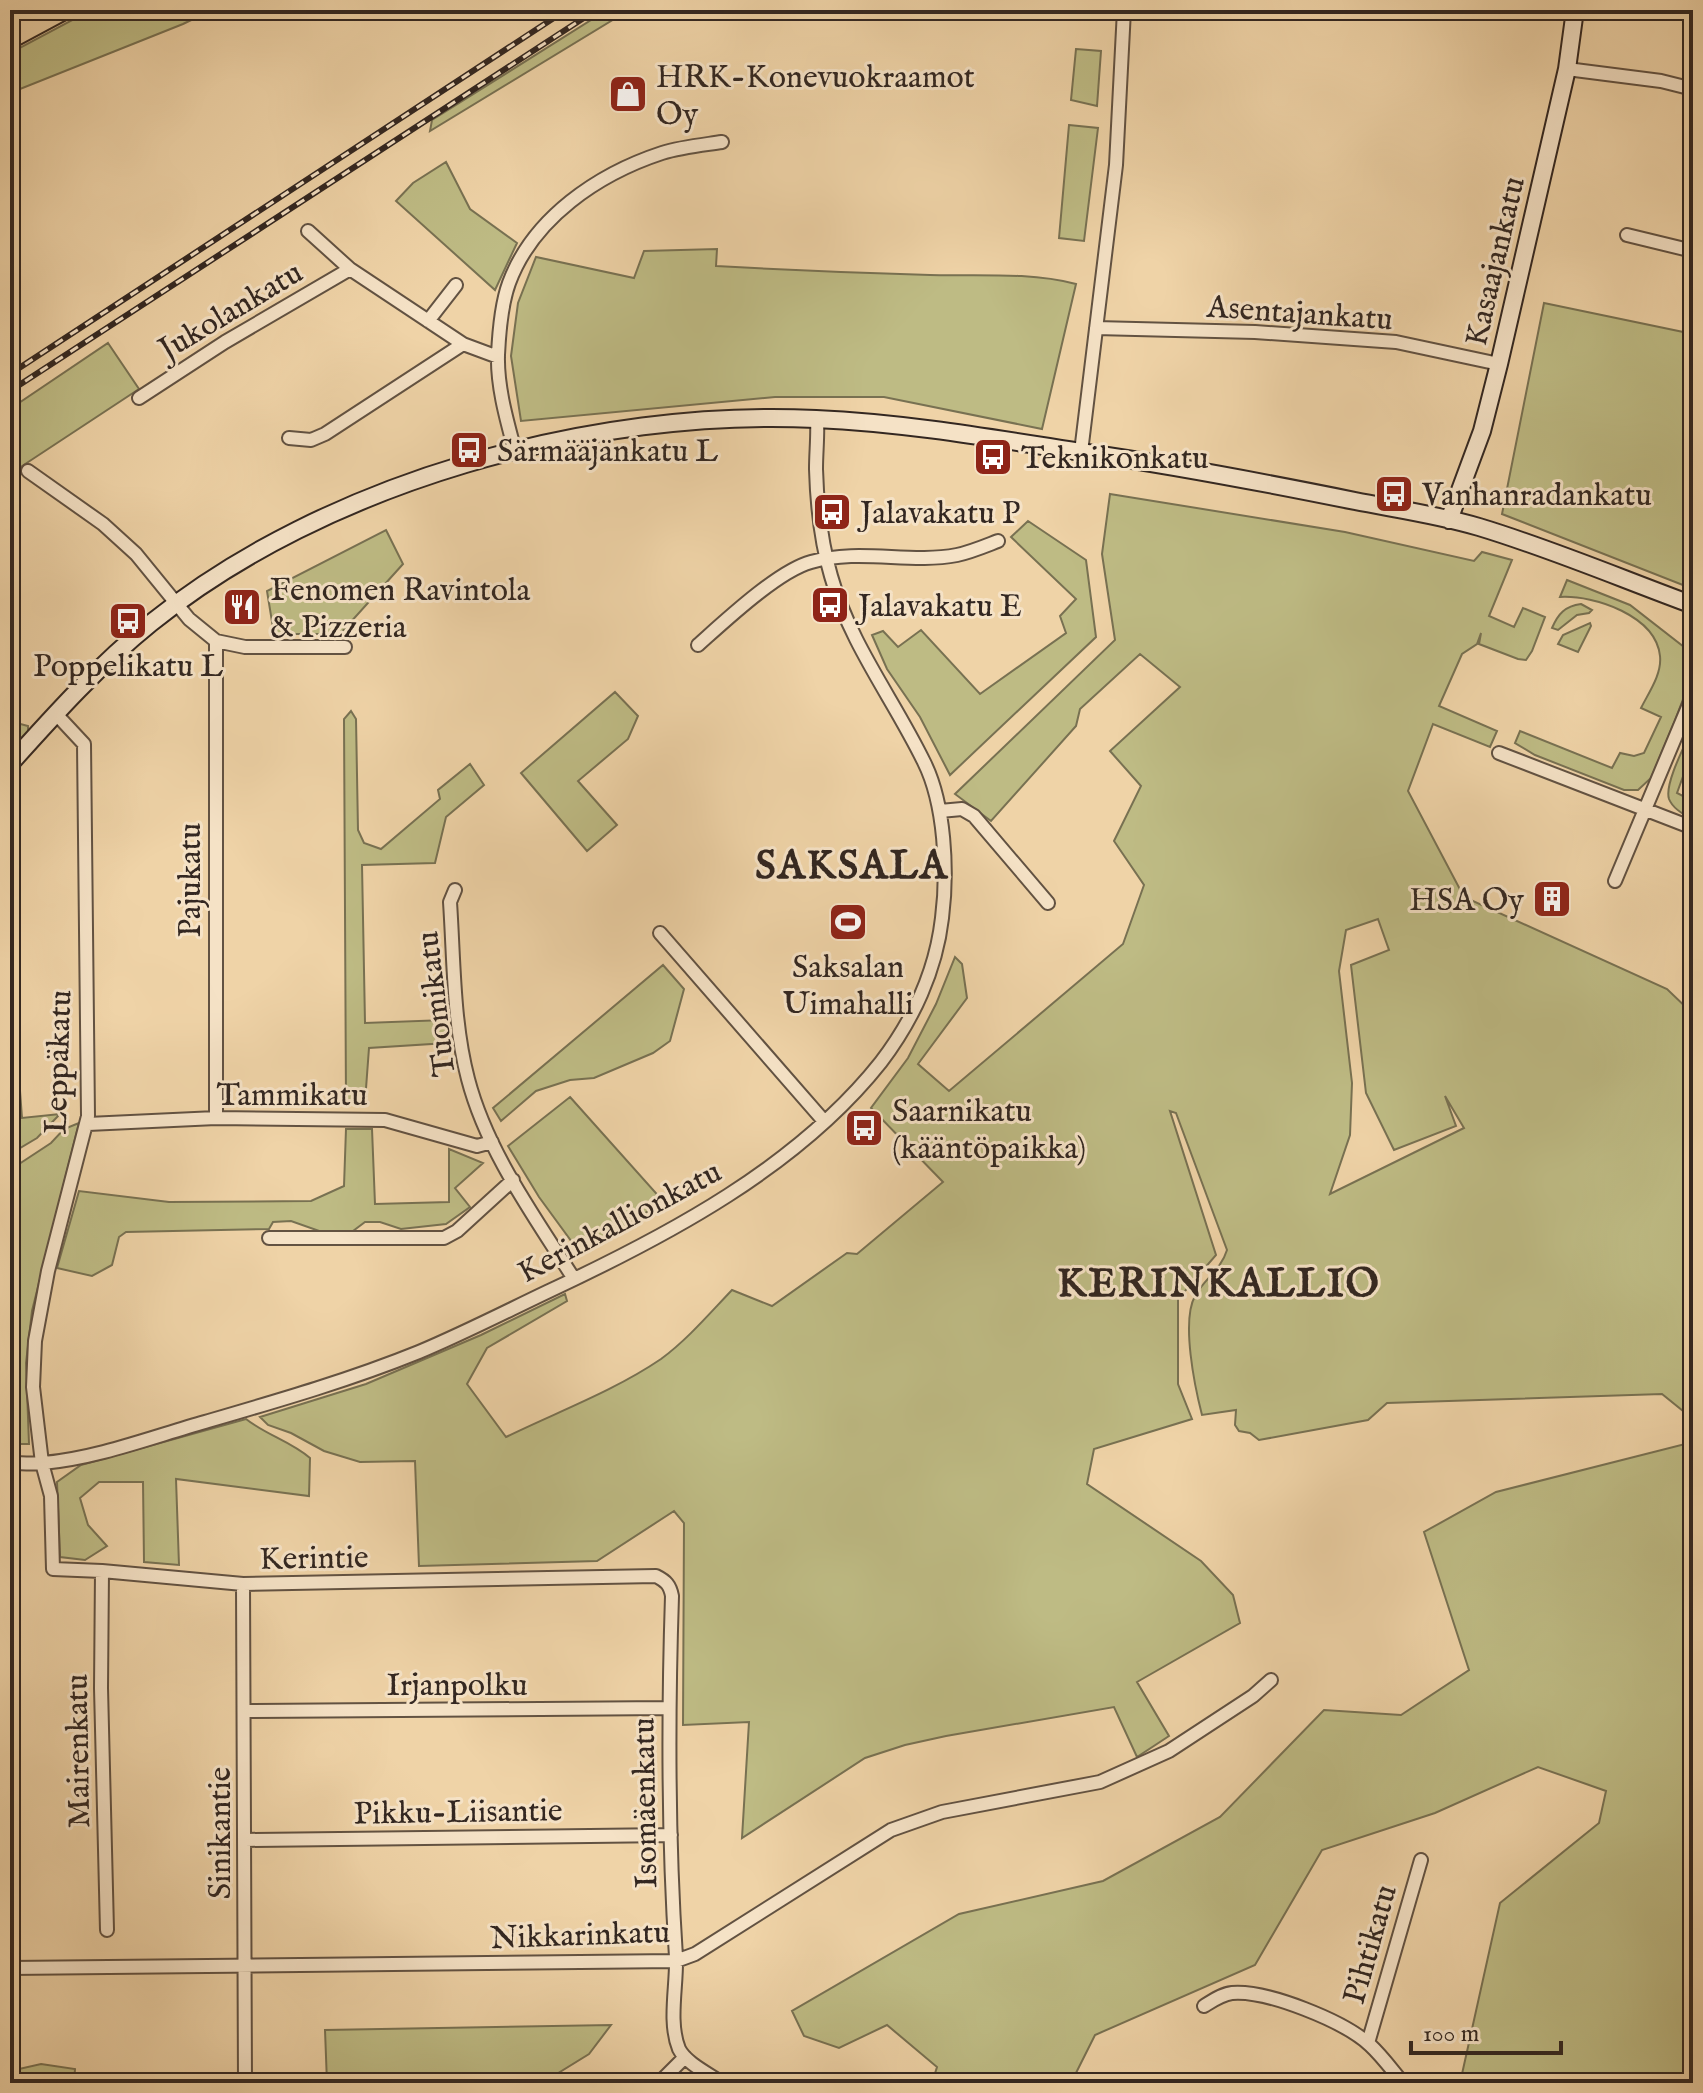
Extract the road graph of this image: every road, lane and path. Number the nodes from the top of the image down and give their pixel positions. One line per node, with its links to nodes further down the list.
1 (34, 10): 5 (main road)
2 (64, 10): 6 (main road)
3 (1124, 10): 16 (street)
4 (1575, 10): 7 (street, Kasaajankatu)
5 (10, 23)
6 (10, 39)
7 (1567, 69): 8 (street); 19 (street, Kasaajankatu)
8 (1693, 89)
9 (722, 142): 18 (street)
10 (308, 231): 13 (street)
11 (1627, 235): 12 (street)
12 (1693, 251)
13 (350, 269): 15 (street); 20 (street, Jukolankatu)
14 (456, 285): 15 (street)
15 (428, 321): 17 (street)
16 (1096, 328): 19 (street, Asentajankatu); 24 (street)
17 (463, 344): 18 (street); 22 (street)
18 (498, 357): 23 (street)
19 (1499, 364): 26 (street, Kasaajankatu)
20 (139, 398)
21 (817, 419): 23 (street); 24 (street); 28 (street, Kerinkallionkatu)
22 (289, 438)
23 (515, 451): 29 (street)
24 (1081, 452): 26 (street)
25 (28, 471): 29 (street)
26 (1449, 520): 30 (street)
27 (998, 541): 28 (street)
28 (827, 558): 32 (street); 39 (street, Kerinkallionkatu)
29 (178, 603): 31 (street); 35 (street)
30 (1693, 605)
31 (216, 641): 33 (street); 45 (street, Pajukatu)
32 (698, 645)
33 (345, 647)
34 (1693, 695): 38 (street)
35 (56, 714): 37 (street); 47 (street, Leppäkatu)
36 (1499, 753): 38 (street)
37 (10, 764)
38 (1647, 810): 40 (street); 41 (street)
39 (940, 811): 43 (street); 46 (street, Kerinkallionkatu)
40 (1693, 828)
41 (1615, 881)
42 (455, 890): 48 (street, Tuomikatu)
43 (1048, 903)
44 (660, 933): 46 (street)
45 (216, 1118): 47 (street, Tammikatu); 48 (street, Tammikatu)
46 (823, 1120): 51 (street, Kerinkallionkatu)
47 (88, 1124): 53 (street, Leppäkatu)
48 (492, 1142): 49 (street, Tuomikatu)
49 (513, 1180): 50 (street); 51 (street, Tuomikatu)
50 (269, 1238)
51 (574, 1279): 53 (street, Kerinkallionkatu)
52 (12, 1463): 53 (street, Kerinkallionkatu)
53 (42, 1463): 54 (street, Kerintie)
54 (102, 1571): 55 (street, Kerintie); 63 (street, Mairenkatu)
55 (243, 1584): 56 (street, Kerintie); 59 (street, Sinikantie)
56 (672, 1596): 58 (street, Isomäenkatu)
57 (1271, 1680): 64 (street, Nikkarinkatu)
58 (669, 1708): 59 (street, Irjanpolku); 60 (street, Isomäenkatu)
59 (245, 1711): 61 (street, Sinikantie)
60 (671, 1835): 61 (street, Pikku-Liisantie); 64 (street, Isomäenkatu)
61 (245, 1840): 65 (street, Sinikantie)
62 (1421, 1860): 68 (street, Pihtikatu)
63 (107, 1930)
64 (676, 1961): 65 (street, Nikkarinkatu); 69 (street, Isomäenkatu)
65 (245, 1966): 66 (street, Nikkarinkatu); 70 (street, Sinikantie)
66 (10, 1968)
67 (1204, 2006): 68 (street, Pihtikatu)
68 (1368, 2043): 73 (street, Pihtikatu)
69 (685, 2057): 71 (street); 72 (street)
70 (245, 2083)
71 (659, 2083)
72 (722, 2083)
73 (1403, 2083)

